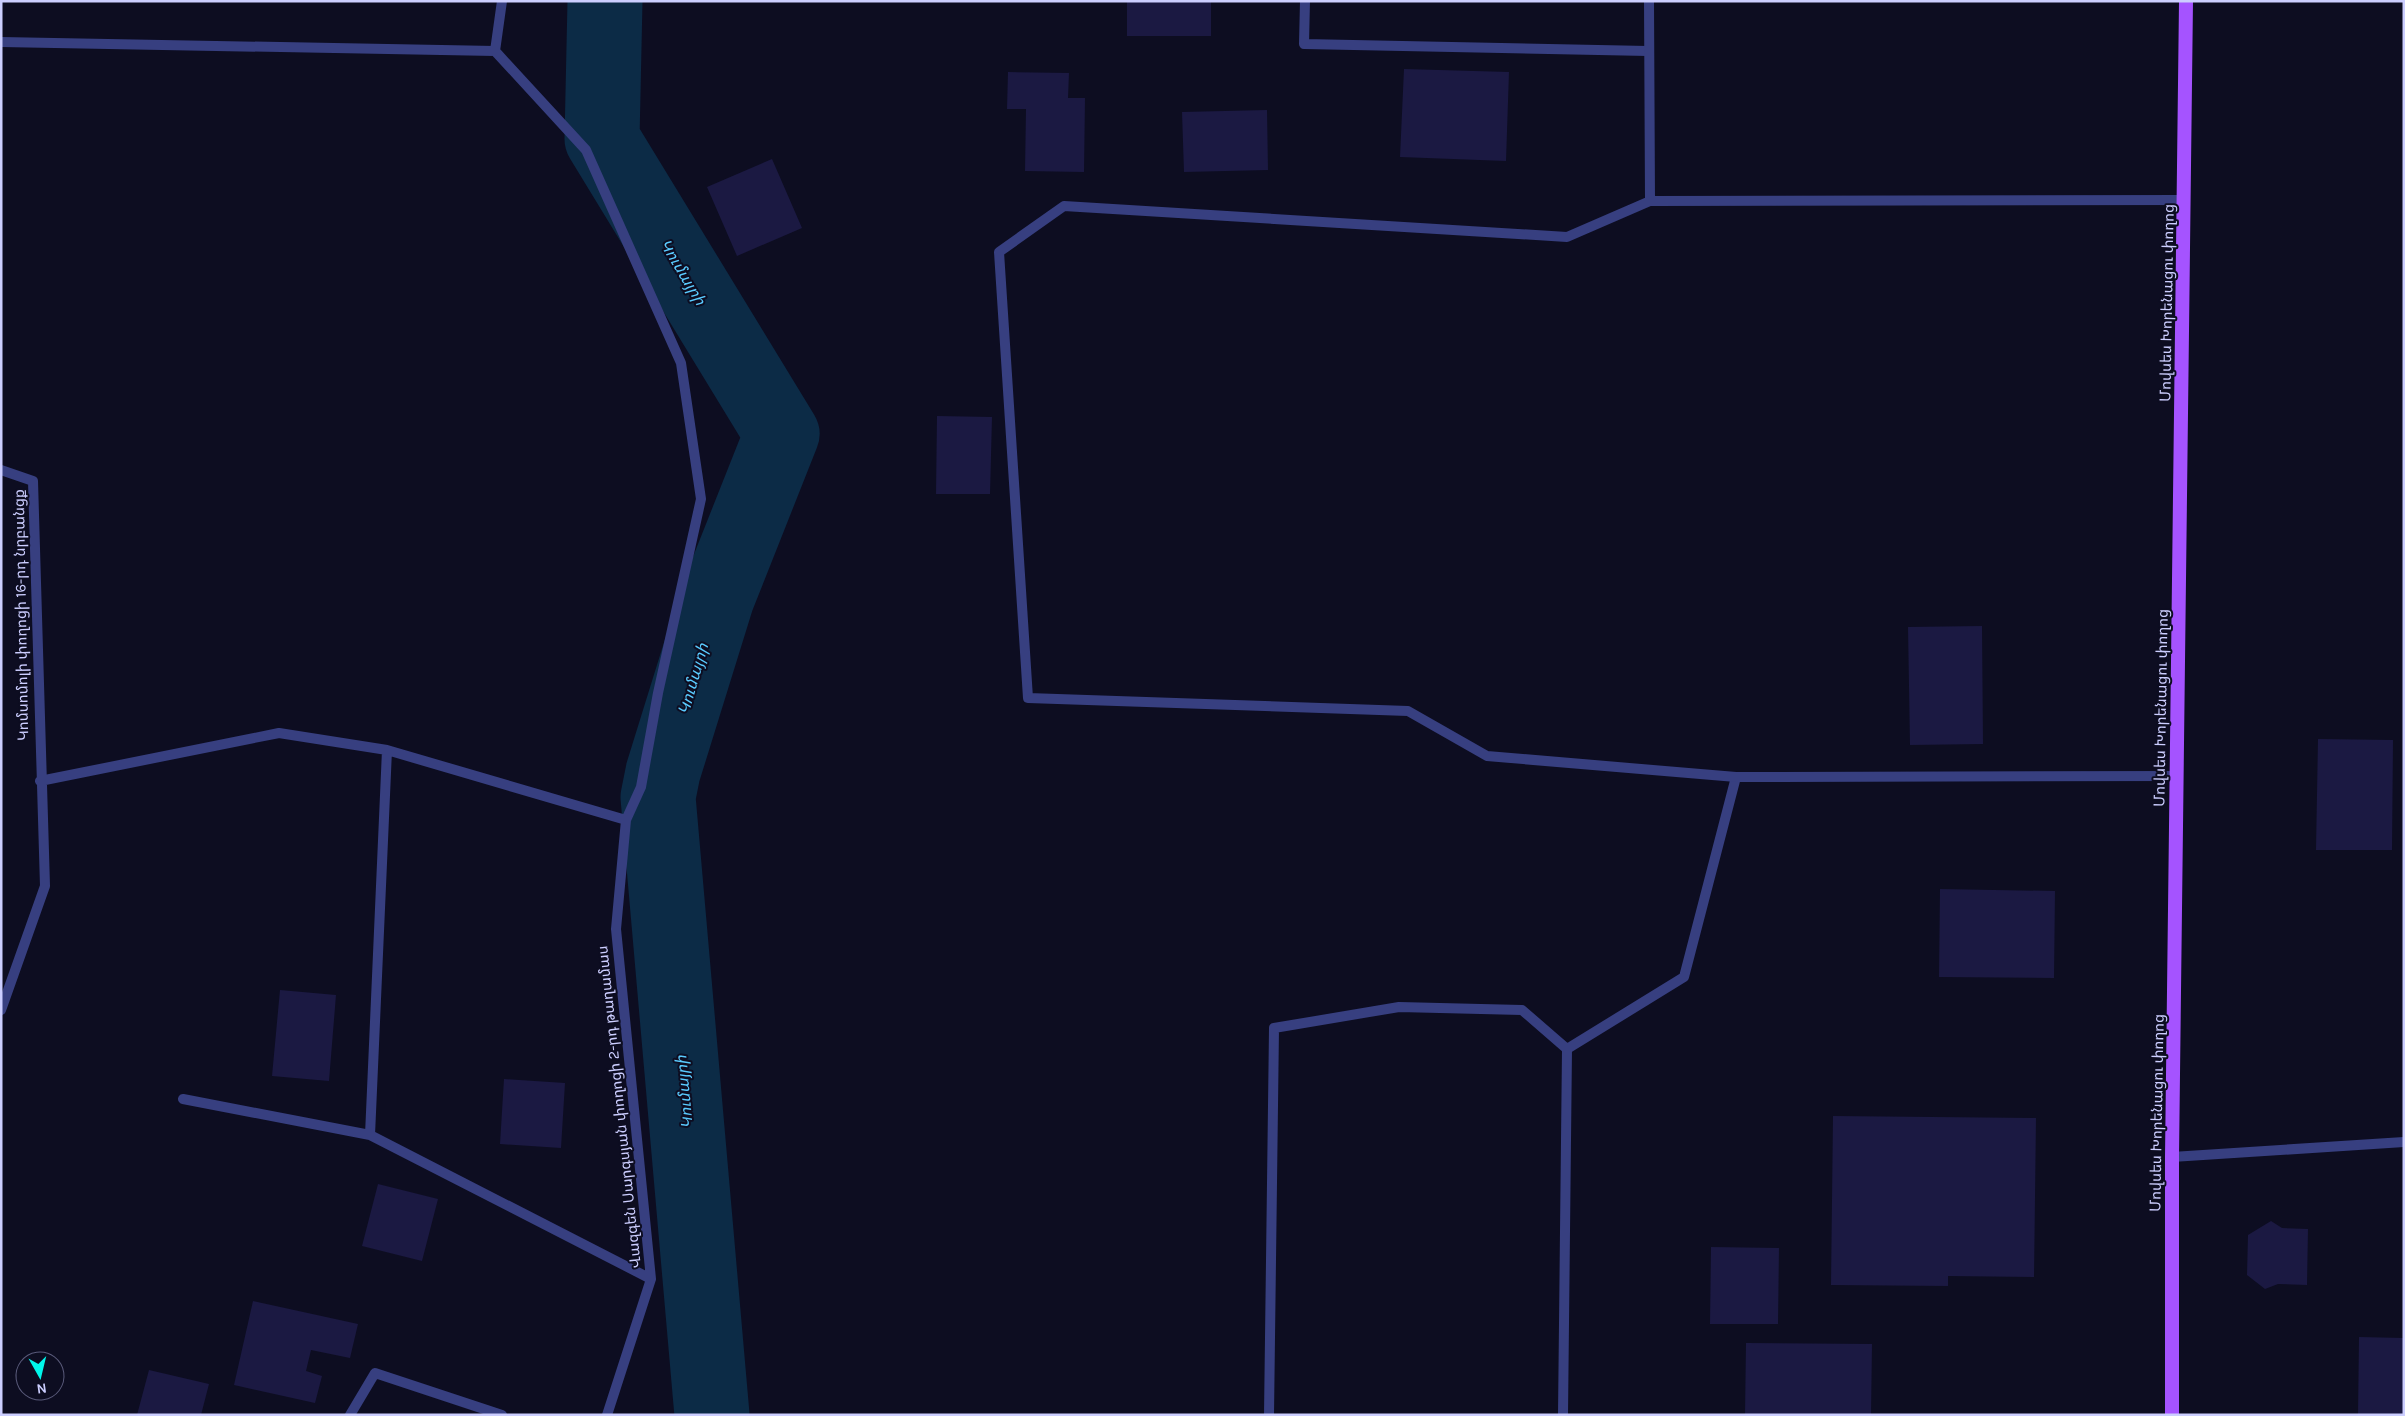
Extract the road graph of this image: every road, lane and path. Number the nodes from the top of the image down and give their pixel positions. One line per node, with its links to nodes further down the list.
1 (502, 1): 7 (street)
2 (1305, 1): 6 (street)
3 (1650, 1): 6 (street)
4 (2186, 1): 8 (main road, Մովսես Խորենացու փողոց)
5 (1, 42): 7 (street)
6 (1648, 51): 9 (street)
7 (495, 52): 15 (street, Վազգեն Սարգսյան փողոցի 2-րդ թաղամաս)
8 (2184, 200): 9 (street); 12 (main road, Մովսես Խորենացու փողոց)
9 (1650, 201): 13 (street)
10 (1, 470): 14 (street, Կոմսոմոլի փողոցի 16-րդ նրբանցք)
11 (387, 750): 14 (street); 15 (street); 19 (street)
12 (2177, 776): 13 (street); 21 (main road, Մովսես Խորենացու փողոց)
13 (1736, 777): 17 (street)
14 (40, 781): 16 (street)
15 (626, 820): 22 (street, Վազգեն Սարգսյան փողոցի 2-րդ թաղամաս)
16 (1, 1010)
17 (1567, 1049): 26 (street); 27 (street)
18 (182, 1099): 19 (street)
19 (370, 1135): 22 (street)
20 (2404, 1142): 21 (street)
21 (2172, 1158): 28 (main road, Մովսես Խորենացու փողոց)
22 (651, 1279): 25 (street, Վազգեն Սարգսյան փողոցի 2-րդ թաղամաս)
23 (350, 1415): 24 (street)
24 (502, 1415)
25 (607, 1415)
26 (1269, 1415)
27 (1563, 1415)
28 (2172, 1415)

